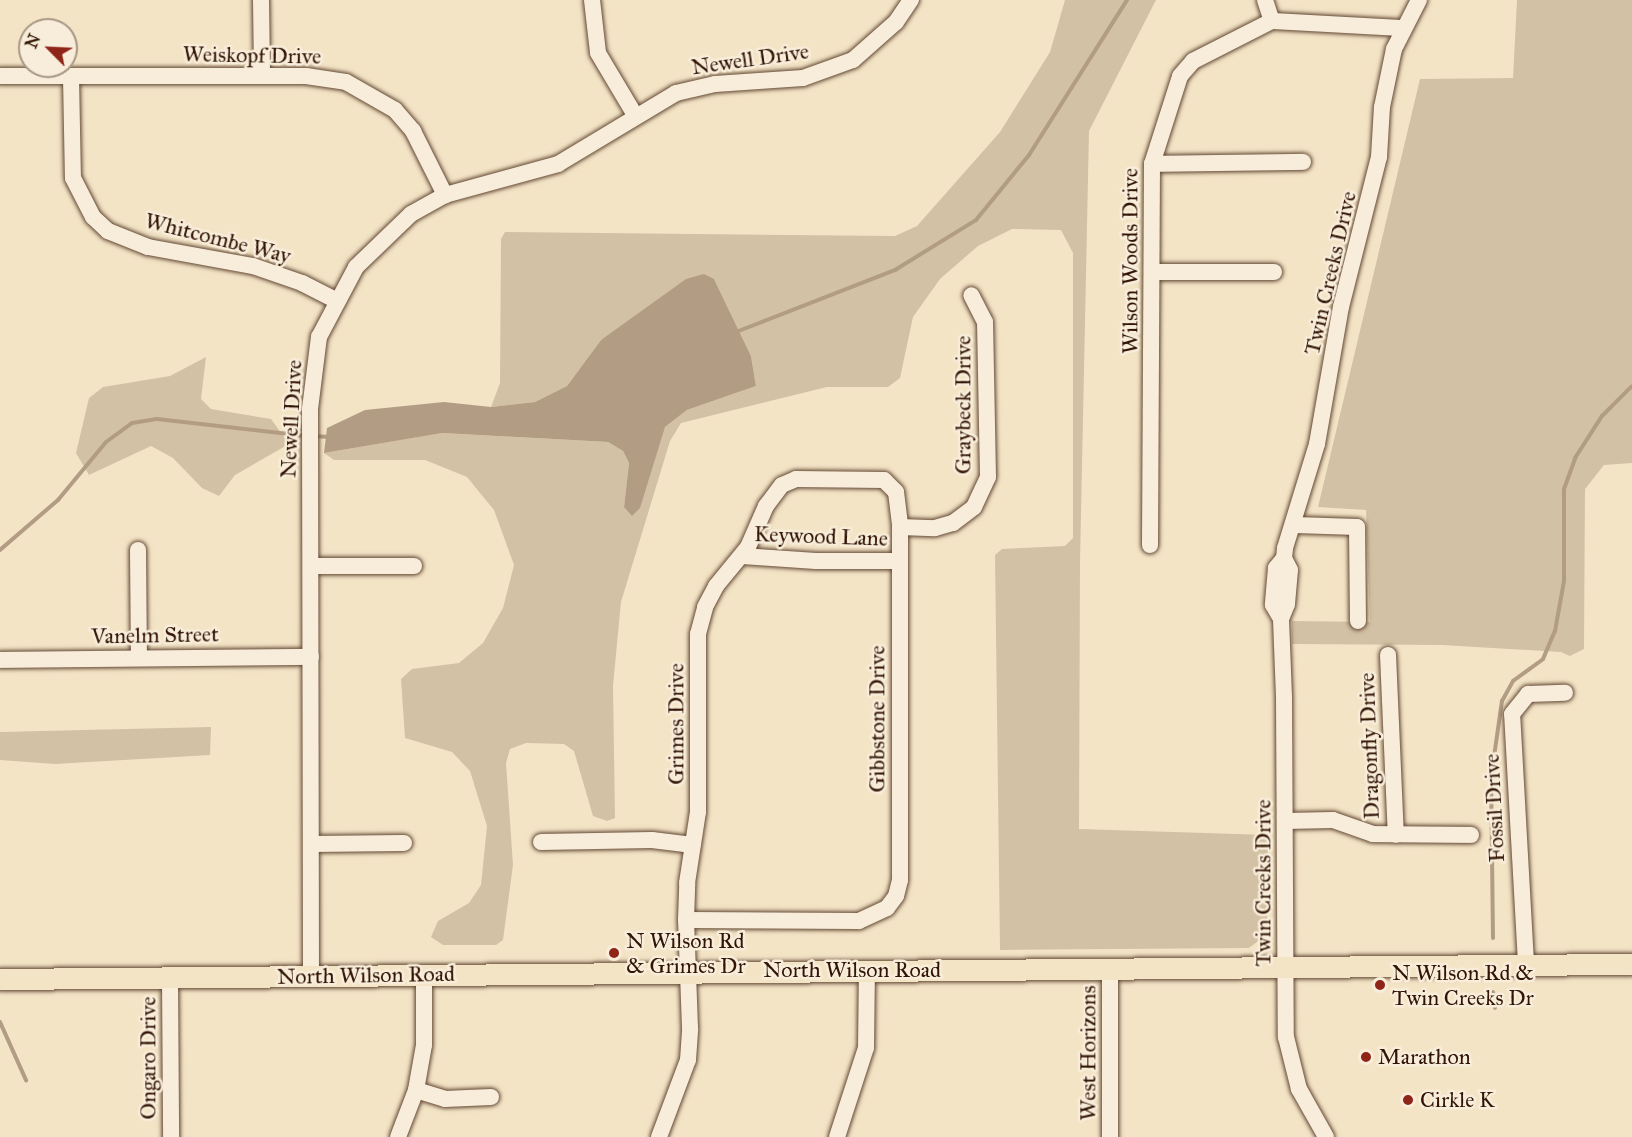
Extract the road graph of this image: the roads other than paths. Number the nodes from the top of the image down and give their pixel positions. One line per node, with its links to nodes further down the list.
1 (261, 0): 10 (street)
2 (592, 0): 13 (street)
3 (911, 0): 13 (street, Newell Drive)
4 (1265, 0): 6 (street)
5 (1419, 0): 7 (street, Twin Creeks Drive)
6 (1272, 21): 7 (street, Wilson Woods Drive); 15 (street, Wilson Woods Drive)
7 (1402, 28): 21 (street, Twin Creeks Drive)
8 (0, 76): 9 (street, Weiskopf Drive)
9 (18, 76)
10 (262, 76): 11 (street, Weiskopf Drive); 16 (street, Weiskopf Drive)
11 (78, 77)
12 (71, 78): 20 (street, Whitcombe Way)
13 (635, 114): 16 (street, Newell Drive)
14 (1303, 162): 15 (street)
15 (1152, 164): 17 (street, Wilson Woods Drive)
16 (445, 195): 20 (street, Newell Drive)
17 (1152, 272): 18 (street); 23 (street, Wilson Woods Drive)
18 (1274, 272)
19 (971, 295): 22 (street, Graybeck Drive)
20 (336, 300): 27 (street, Newell Drive)
21 (1295, 525): 29 (street); 35 (street, Twin Creeks Drive)
22 (900, 527): 25 (street, Grimes Drive); 26 (street, Gibbstone Drive)
23 (1150, 544)
24 (138, 550): 32 (street)
25 (742, 556): 26 (street, Keywood Lane); 41 (street, Grimes Drive)
26 (899, 561): 42 (street, Gibbstone Drive)
27 (311, 566): 28 (street); 31 (street, Newell Drive)
28 (414, 566)
29 (1358, 621)
30 (1388, 655): 36 (street, Dragonfly Drive)
31 (310, 657): 32 (street, Vanelm Street); 40 (street, Newell Drive)
32 (140, 658): 33 (street, Vanelm Street)
33 (0, 660)
34 (1565, 693): 43 (street, Fossil Drive)
35 (1285, 821): 36 (street); 45 (street, Twin Creeks Drive)
36 (1396, 835): 37 (street)
37 (1471, 835)
38 (541, 842): 41 (street)
39 (404, 843): 40 (street)
40 (311, 844): 50 (street, Newell Drive)
41 (693, 845): 42 (street, Grimes Drive)
42 (686, 920): 48 (street, Grimes Drive)
43 (1526, 963): 44 (main road, North Wilson Road); 45 (main road, North Wilson Road)
44 (1632, 963)
45 (1286, 967): 46 (main road, North Wilson Road); 60 (street, Twin Creeks Drive)
46 (1110, 968): 47 (main road, North Wilson Road); 59 (street, West Horizons)
47 (867, 970): 48 (main road, North Wilson Road); 58 (street)
48 (689, 971): 49 (main road, North Wilson Road); 57 (street, Grimes Drive)
49 (424, 975): 50 (main road, North Wilson Road); 53 (street)
50 (311, 976): 51 (main road, North Wilson Road)
51 (170, 978): 52 (main road, North Wilson Road); 55 (street, Ongaro Drive)
52 (0, 979)
53 (416, 1090): 54 (street); 56 (street)
54 (491, 1097)
55 (171, 1137)
56 (398, 1137)
57 (659, 1137)
58 (837, 1137)
59 (1110, 1137)
60 (1326, 1137)

